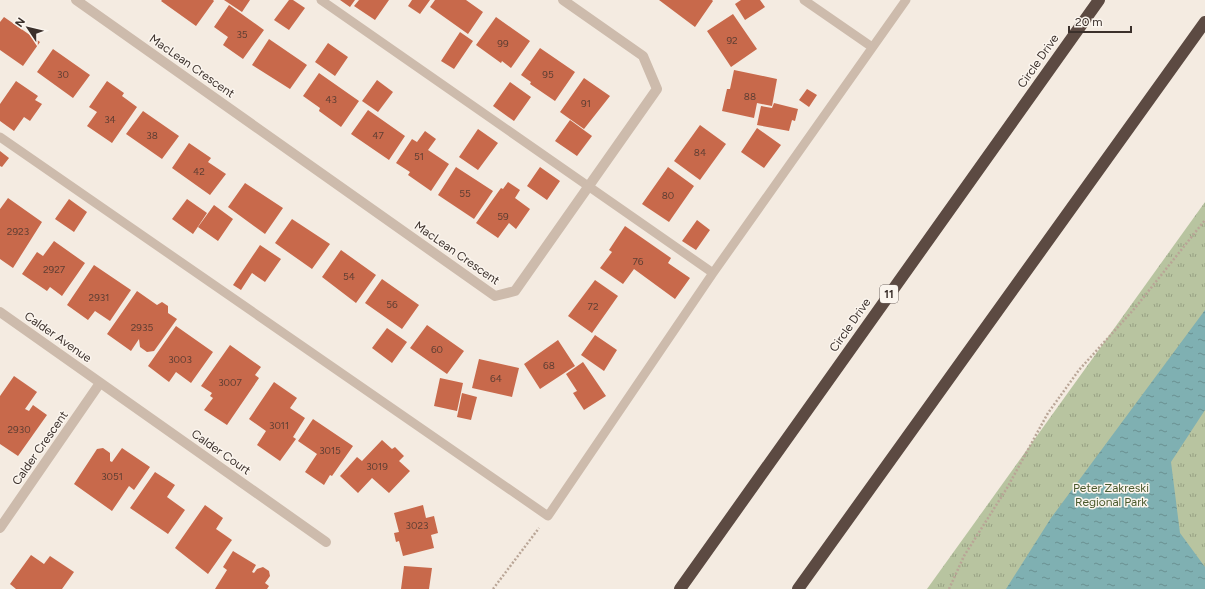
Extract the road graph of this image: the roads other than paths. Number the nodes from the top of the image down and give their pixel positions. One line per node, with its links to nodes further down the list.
1 (76, 0): 10 (street, MacLean Crescent)
2 (320, 0): 10 (lane)
3 (563, 0): 10 (street, MacLean Crescent)
4 (804, 0): 8 (lane)
5 (906, 0): 8 (lane)
6 (1099, 0): 16 (highway, Circle Drive / 11)
7 (1205, 22): 17 (highway)
8 (872, 48): 11 (lane)
9 (0, 137): 11 (lane)
10 (588, 187): 11 (lane)
11 (713, 272)
12 (0, 312): 13 (street, Calder Avenue)
13 (100, 383): 14 (street, Calder Crescent); 15 (street, Calder Court)
14 (0, 528)
15 (326, 542)
16 (680, 589)
17 (799, 589)

